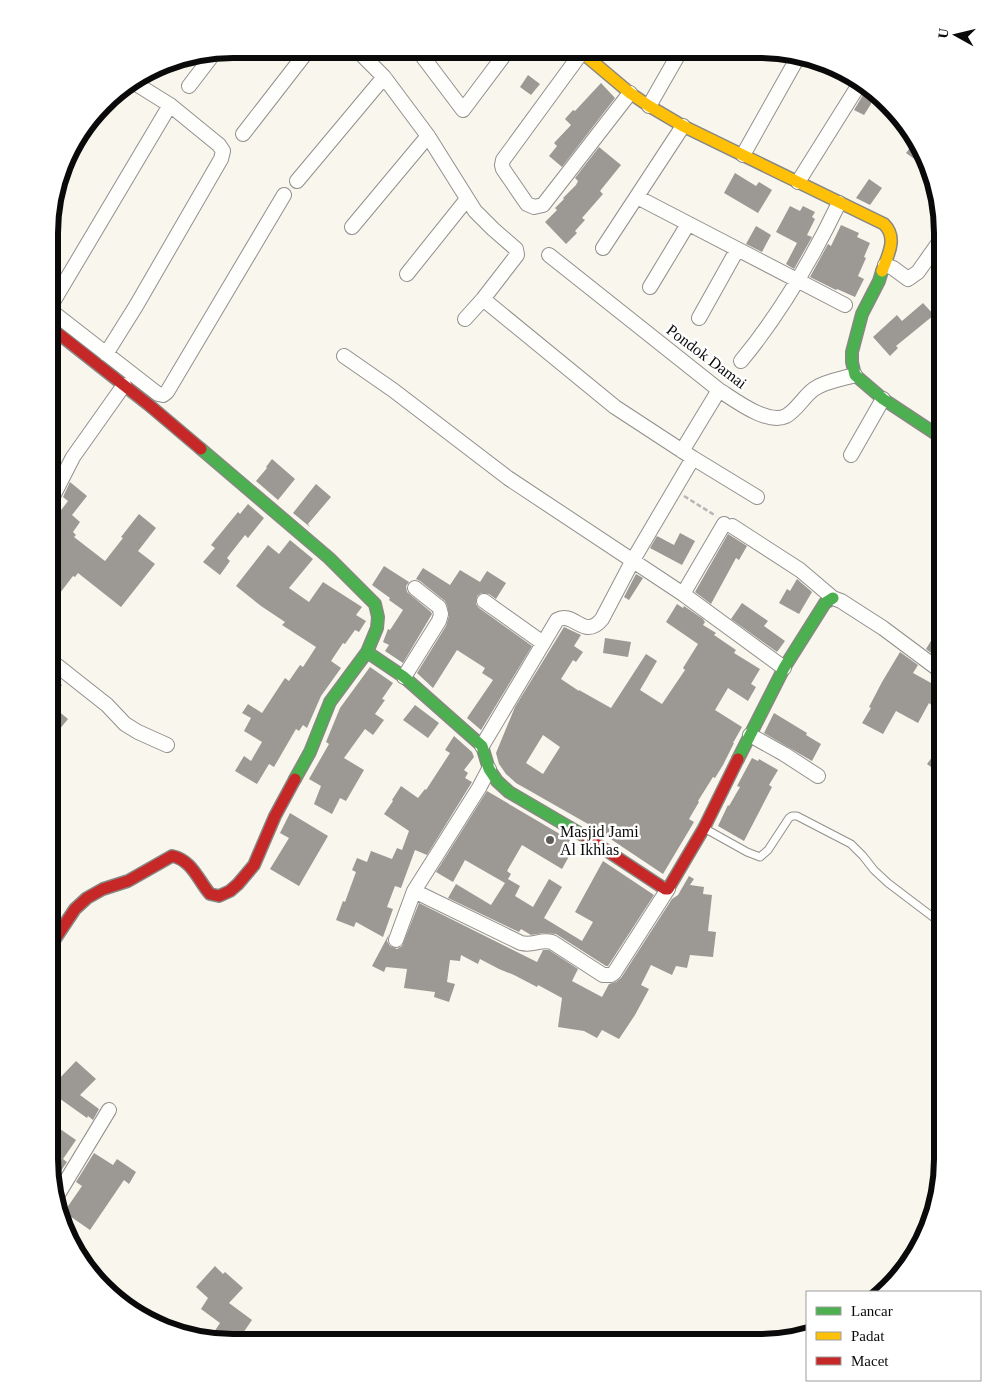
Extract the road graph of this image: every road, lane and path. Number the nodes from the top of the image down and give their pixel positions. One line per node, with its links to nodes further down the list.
1 (302, 58): 18 (street)
2 (366, 58): 10 (street)
3 (424, 58): 4 (street)
4 (502, 58)
5 (576, 58): 14 (street)
6 (589, 58): 14 (street)
7 (676, 58): 16 (street)
8 (210, 59): 12 (street)
9 (795, 62): 20 (street)
10 (384, 77): 19 (street); 21 (street)
11 (138, 85): 15 (street)
12 (189, 86)
13 (857, 87): 22 (street)
14 (630, 93): 16 (street)
15 (170, 105): 37 (street); 45 (street)
16 (648, 106): 17 (street)
17 (682, 126): 20 (street); 24 (street)
18 (243, 134)
19 (428, 136): 25 (street); 28 (street)
20 (743, 155): 22 (street)
21 (297, 181)
22 (798, 182): 26 (street)
23 (284, 195): 45 (street)
24 (637, 197): 27 (street); 29 (street)
25 (467, 200): 34 (street); 38 (street)
26 (839, 203): 33 (street); 35 (street)
27 (688, 224): 31 (street); 36 (street)
28 (352, 227)
29 (603, 248)
30 (934, 249): 33 (street)
31 (737, 250): 35 (street); 40 (street)
32 (549, 255): 50 (street, Pondok Damai)
33 (885, 265): 48 (street)
34 (407, 274)
35 (797, 281): 39 (street); 47 (street)
36 (650, 287)
37 (58, 293)
38 (484, 299): 41 (street); 53 (street)
39 (845, 306)
40 (699, 318)
41 (465, 319)
42 (58, 321): 44 (street)
43 (58, 330): 44 (street)
44 (66, 332): 45 (street); 49 (street)
45 (106, 354)
46 (344, 356): 59 (street)
47 (741, 361)
48 (855, 375): 50 (street, Pondok Damai); 51 (street)
49 (124, 385): 55 (street); 65 (street)
50 (719, 390): 53 (street)
51 (883, 399): 52 (street); 54 (street)
52 (934, 433)
53 (687, 454): 56 (street); 57 (street)
54 (851, 455)
55 (58, 486)
56 (674, 490): 58 (path); 59 (street)
57 (757, 497)
58 (728, 525): 61 (street); 62 (street)
59 (633, 560): 61 (street); 64 (street)
60 (415, 588): 69 (street)
61 (683, 594): 68 (street)
62 (833, 598): 67 (street); 68 (street)
63 (484, 601): 64 (street)
64 (543, 643): 72 (street)
65 (368, 652): 69 (street); 79 (street)
66 (58, 666): 71 (street)
67 (934, 666)
68 (784, 668): 70 (street)
69 (404, 677): 72 (street)
70 (750, 735): 74 (street); 75 (street)
71 (167, 745)
72 (482, 746): 73 (street)
73 (489, 769): 76 (street); 77 (street)
74 (818, 776)
75 (704, 828): 76 (street); 78 (lane)
76 (668, 889): 77 (street)
77 (414, 891): 80 (street)
78 (933, 917)
79 (58, 934)
80 (396, 940)
81 (109, 1110): 82 (street)
82 (60, 1187)

